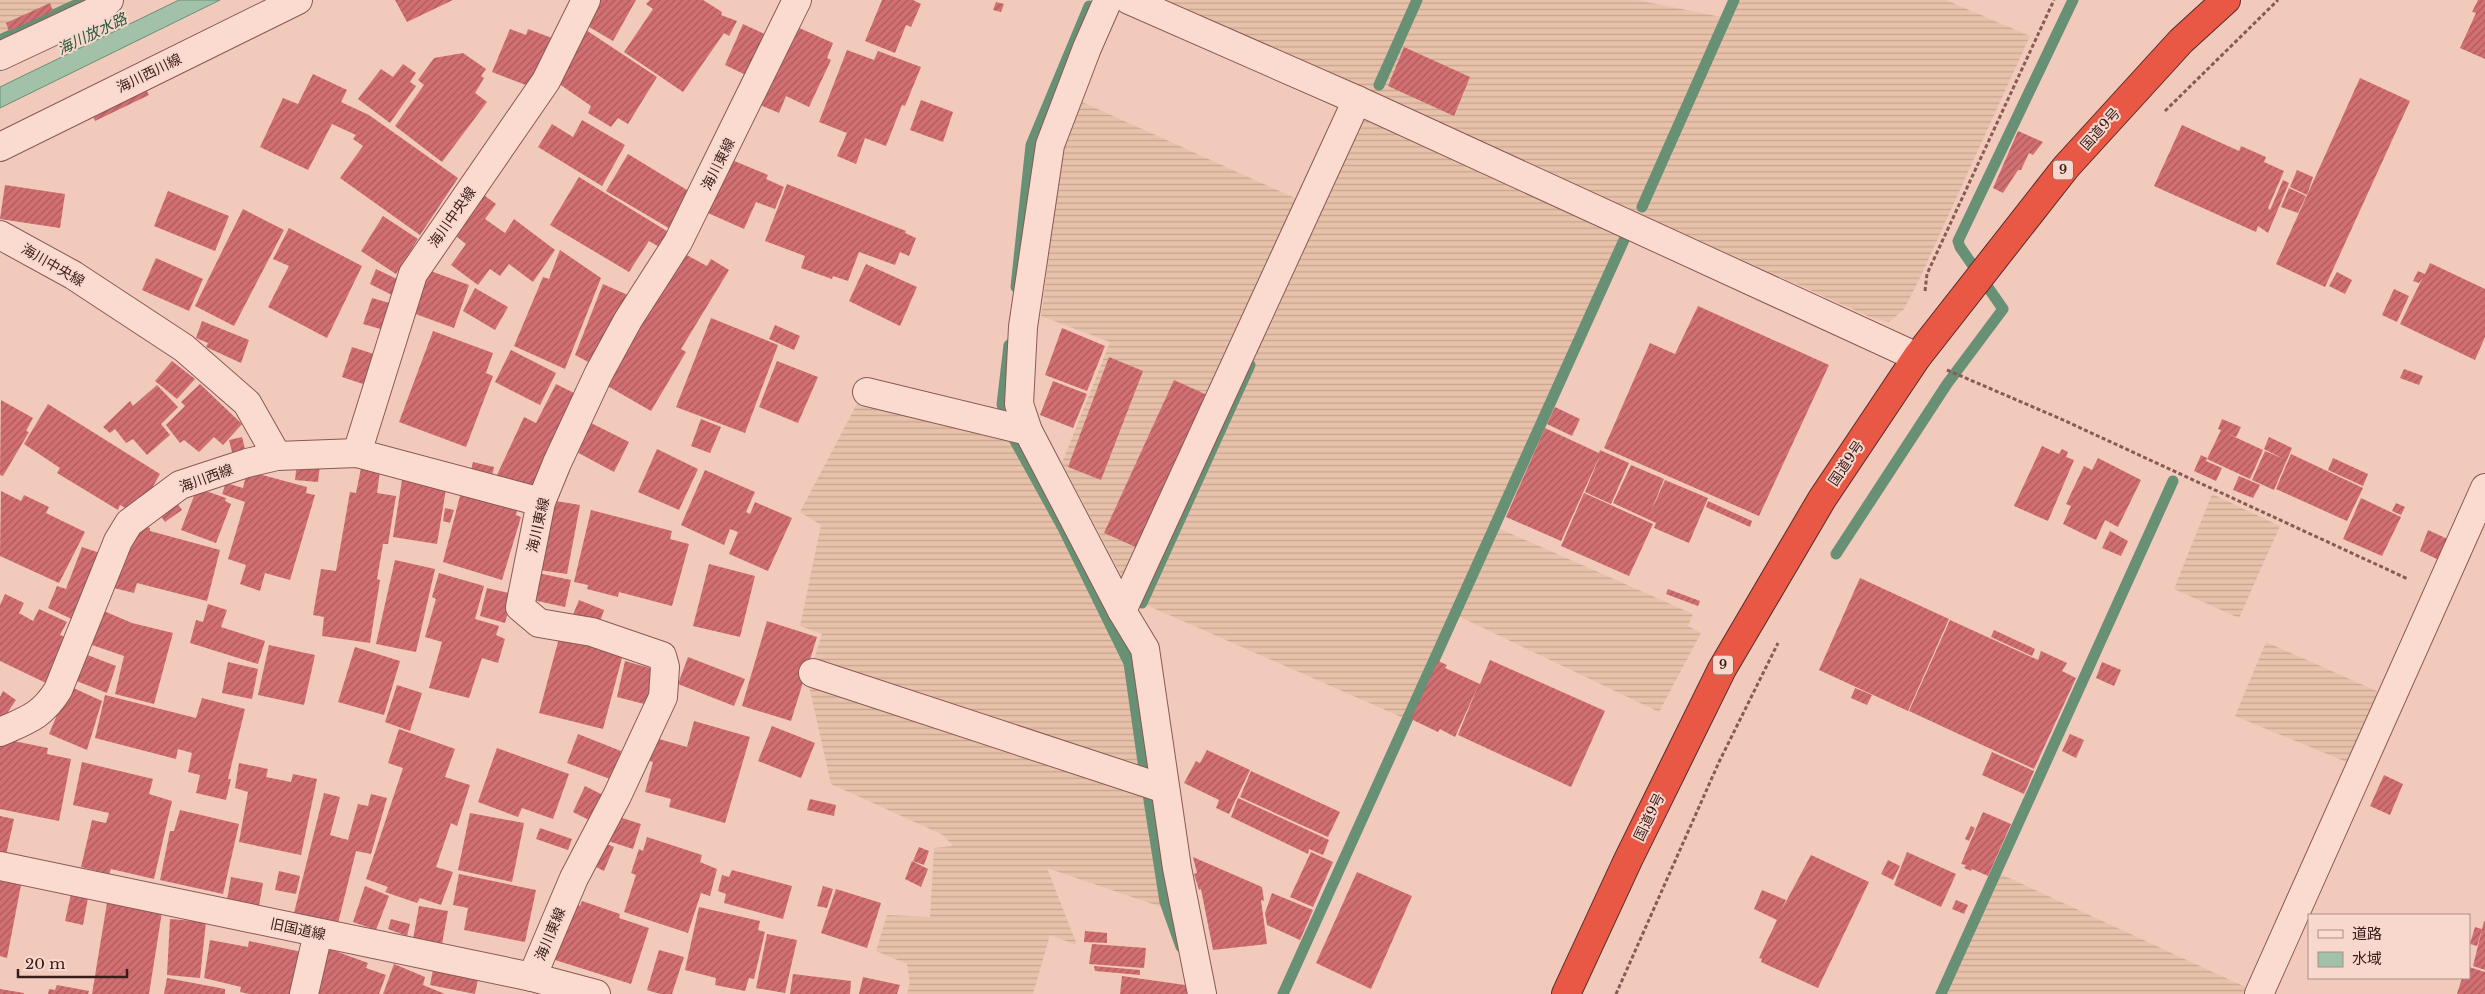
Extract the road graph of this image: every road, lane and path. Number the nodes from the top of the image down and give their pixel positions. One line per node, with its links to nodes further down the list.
1 (109, 0): 10 (street)
2 (298, 0): 13 (street, 海川西川線)
3 (586, 0): 20 (street, 海川中央線)
4 (797, 0): 23 (street, 海川東線)
5 (1108, 0): 19 (street)
6 (1129, 0): 11 (street)
7 (2054, 0): 15 (path)
8 (2226, 0): 16 (highway, 国道9号 / 9)
9 (2278, 0): 12 (path)
10 (0, 56)
11 (1357, 100): 16 (street); 25 (street)
12 (2161, 115)
13 (0, 146)
14 (0, 235): 21 (street, 海川中央線)
15 (1925, 293)
16 (1917, 357): 36 (highway, 国道9号 / 9)
17 (1950, 361): 24 (path)
18 (867, 392): 19 (street)
19 (1028, 431): 25 (street)
20 (357, 452): 21 (street, 海川西線); 23 (street, 海川西線)
21 (277, 456): 28 (street, 海川西線)
22 (2485, 488): 24 (street)
23 (541, 502): 32 (street, 海川東線)
24 (2438, 593): 38 (street)
25 (1122, 611): 29 (street)
26 (1780, 640): 37 (path)
27 (813, 672): 29 (street)
28 (0, 732)
29 (1165, 789): 35 (street)
30 (0, 866): 31 (street, 旧国道線)
31 (318, 934): 32 (street, 旧国道線); 33 (street)
32 (527, 983): 34 (street, 旧国道線)
33 (304, 994)
34 (596, 994)
35 (1202, 994)
36 (1566, 994)
37 (1616, 994)
38 (2259, 994)

